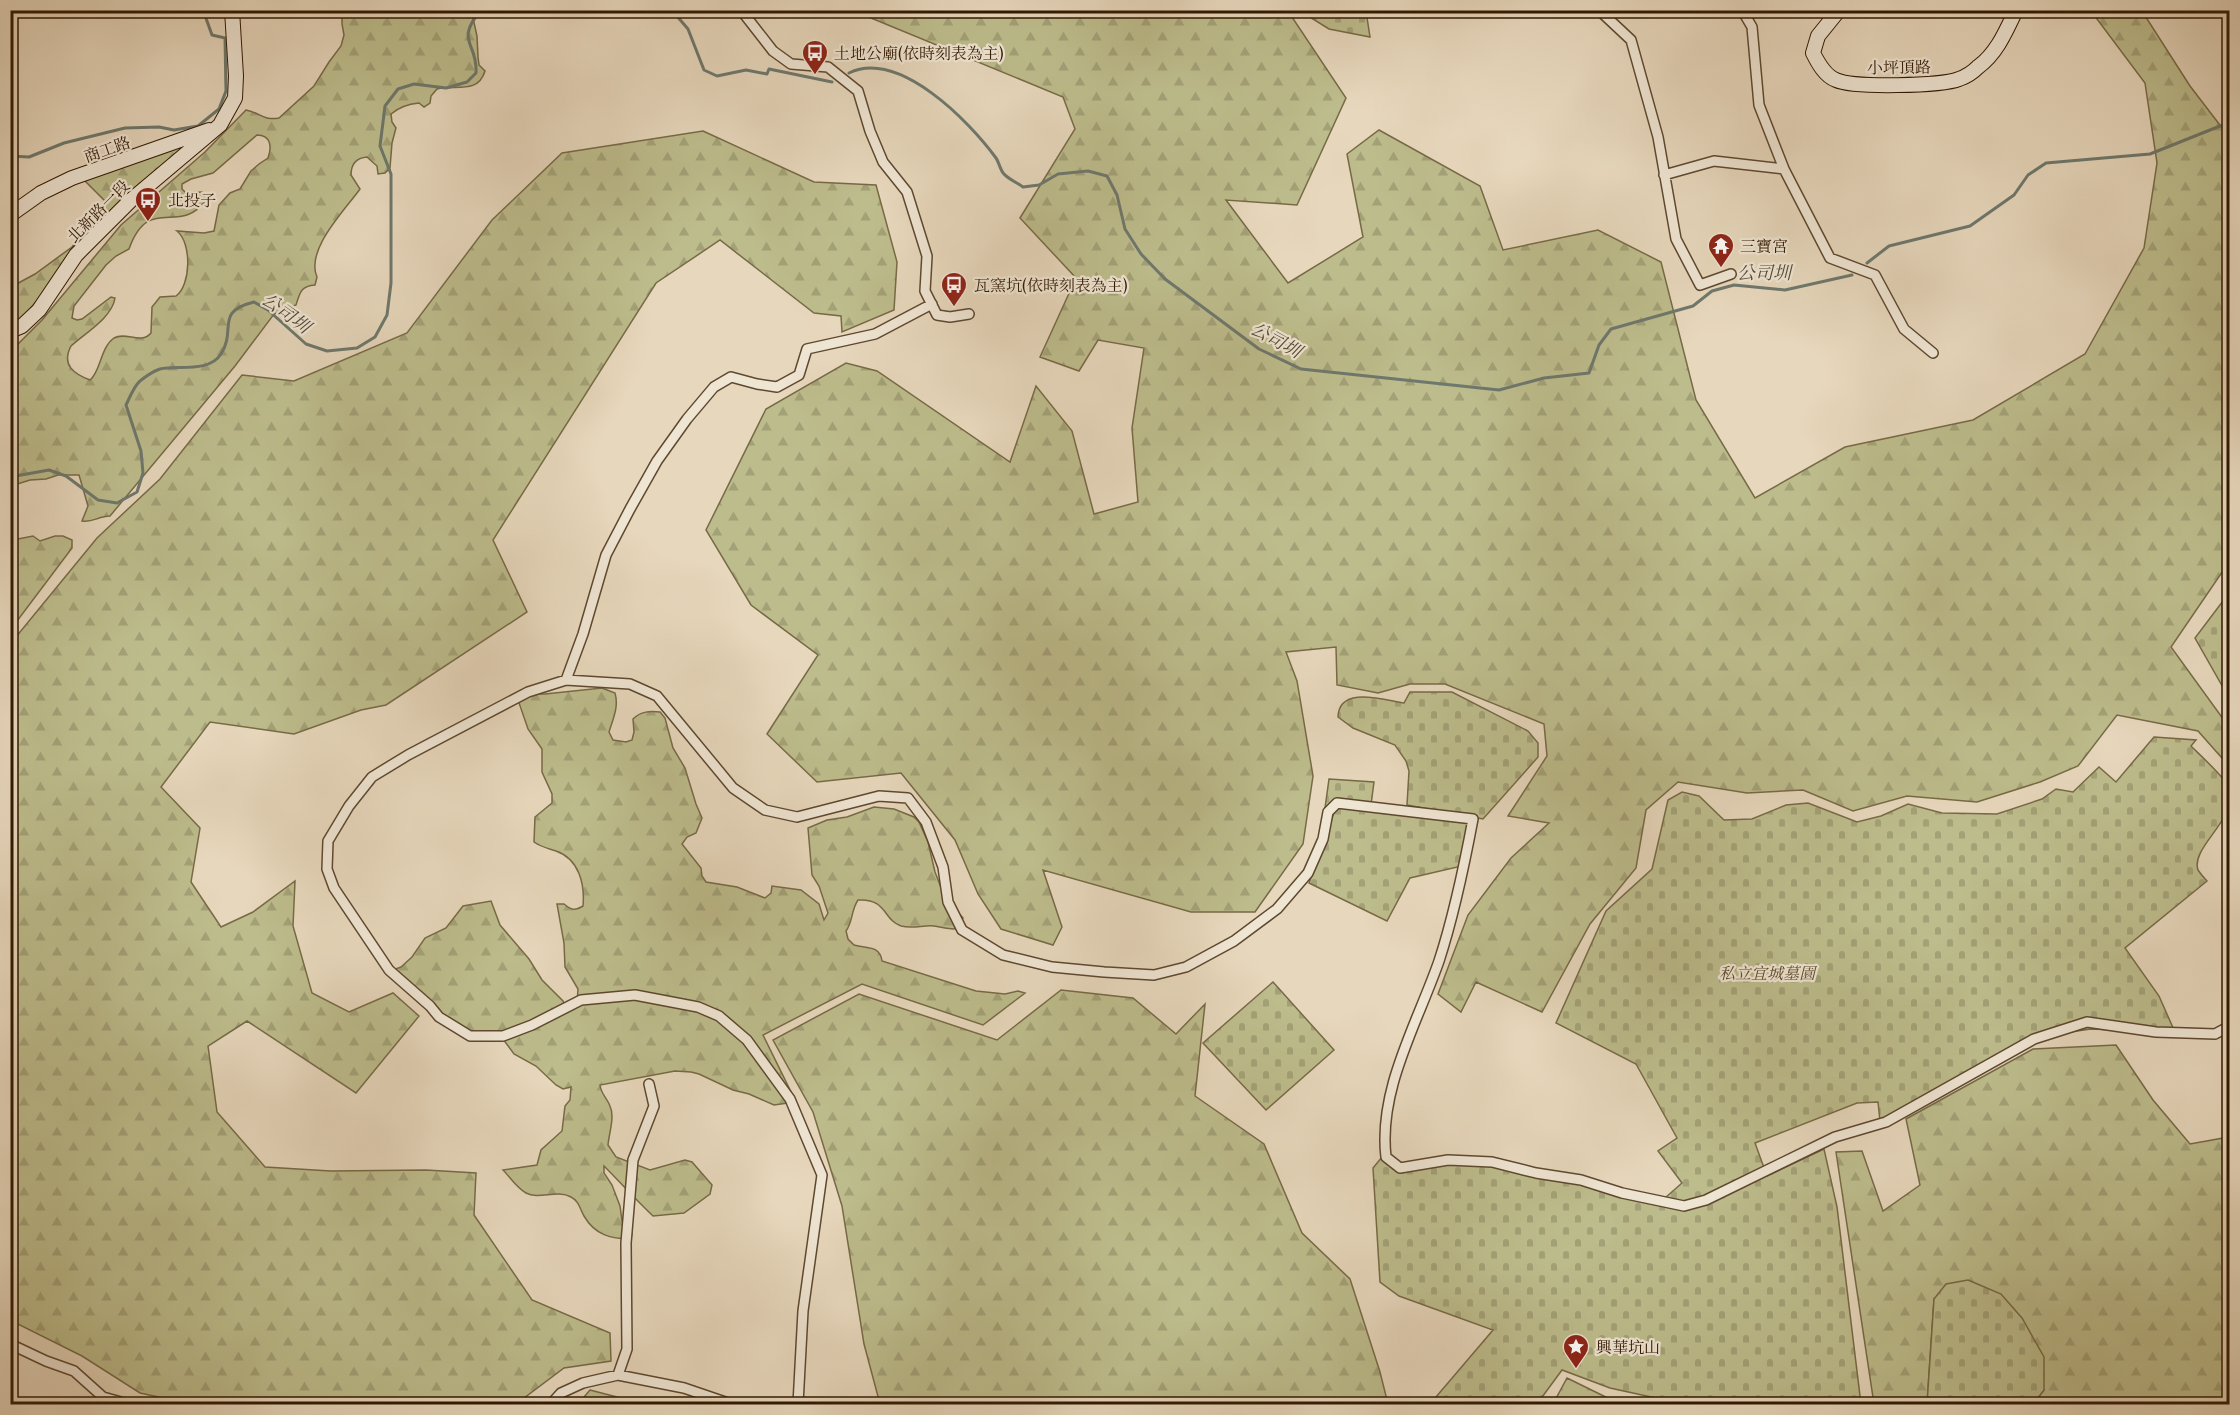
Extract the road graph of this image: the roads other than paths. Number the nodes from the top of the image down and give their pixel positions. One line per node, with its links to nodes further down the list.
1 (232, 10): 7 (street)
2 (741, 10): 12 (street)
3 (1599, 10): 9 (street)
4 (1742, 10): 8 (street)
5 (1839, 10): 6 (street, 小坪頂路)
6 (2016, 10)
7 (220, 125): 10 (street, 商工路); 14 (street, 北新路一段)
8 (1784, 169): 9 (street); 15 (street)
9 (1664, 174): 11 (street)
10 (10, 215)
11 (1731, 274)
12 (932, 304): 13 (street); 16 (street)
13 (969, 314)
14 (10, 331)
15 (1933, 353)
16 (566, 680): 17 (street); 24 (street)
17 (2229, 1026)
18 (650, 1084): 20 (street)
19 (10, 1344): 21 (street)
20 (618, 1375): 22 (street); 23 (street)
21 (128, 1404)
22 (550, 1404)
23 (731, 1404)
24 (798, 1404)

